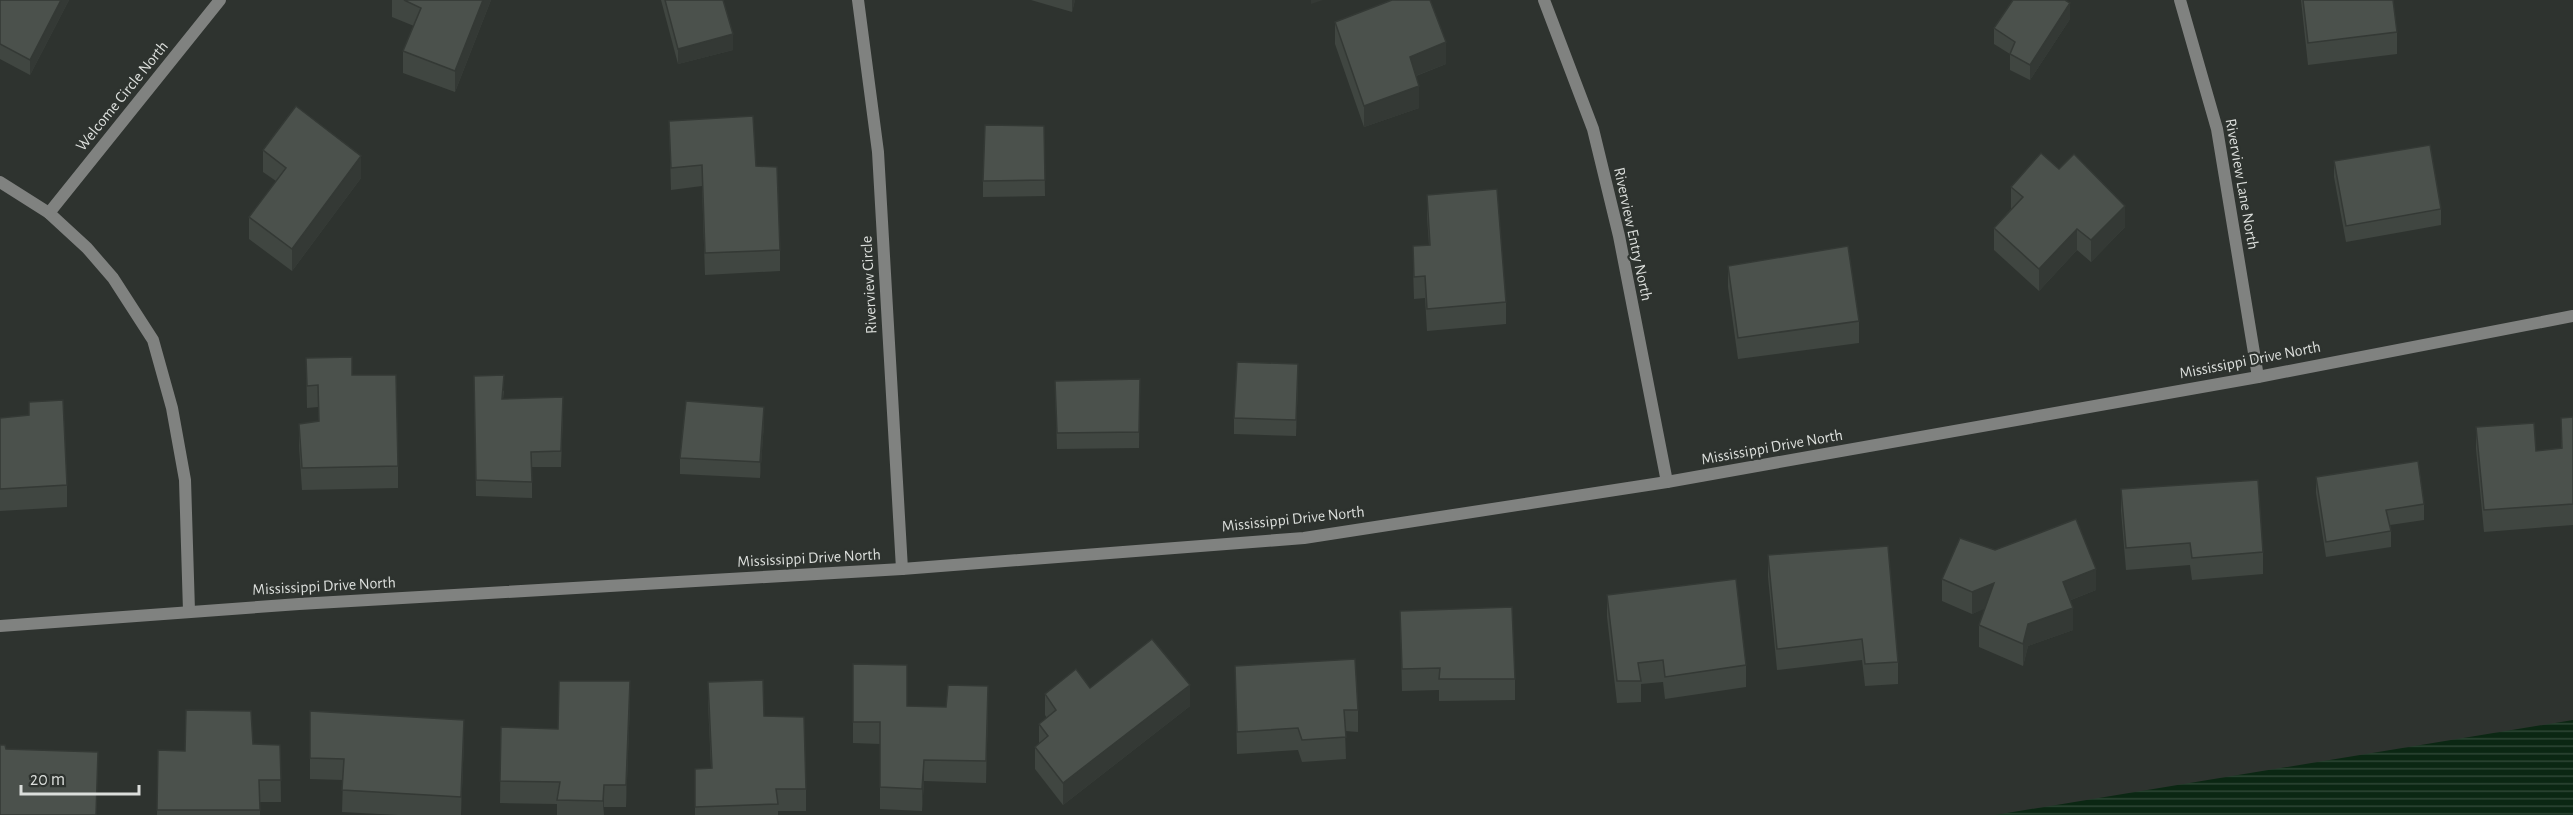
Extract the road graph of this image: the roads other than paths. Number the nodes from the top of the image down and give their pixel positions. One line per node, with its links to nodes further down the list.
1 (220, 0): 6 (street, Welcome Circle North)
2 (858, 0): 10 (street, Riverview Circle)
3 (1544, 0): 9 (street, Riverview Entry North)
4 (2180, 0): 8 (street, Riverview Lane North)
5 (0, 182): 6 (street)
6 (49, 213): 11 (street)
7 (2573, 316): 8 (street, Mississippi Drive North)
8 (2258, 376): 9 (street, Mississippi Drive North)
9 (1667, 482): 10 (street, Mississippi Drive North)
10 (902, 569): 11 (street, Mississippi Drive North)
11 (189, 611): 12 (street, Mississippi Drive North)
12 (0, 626)

